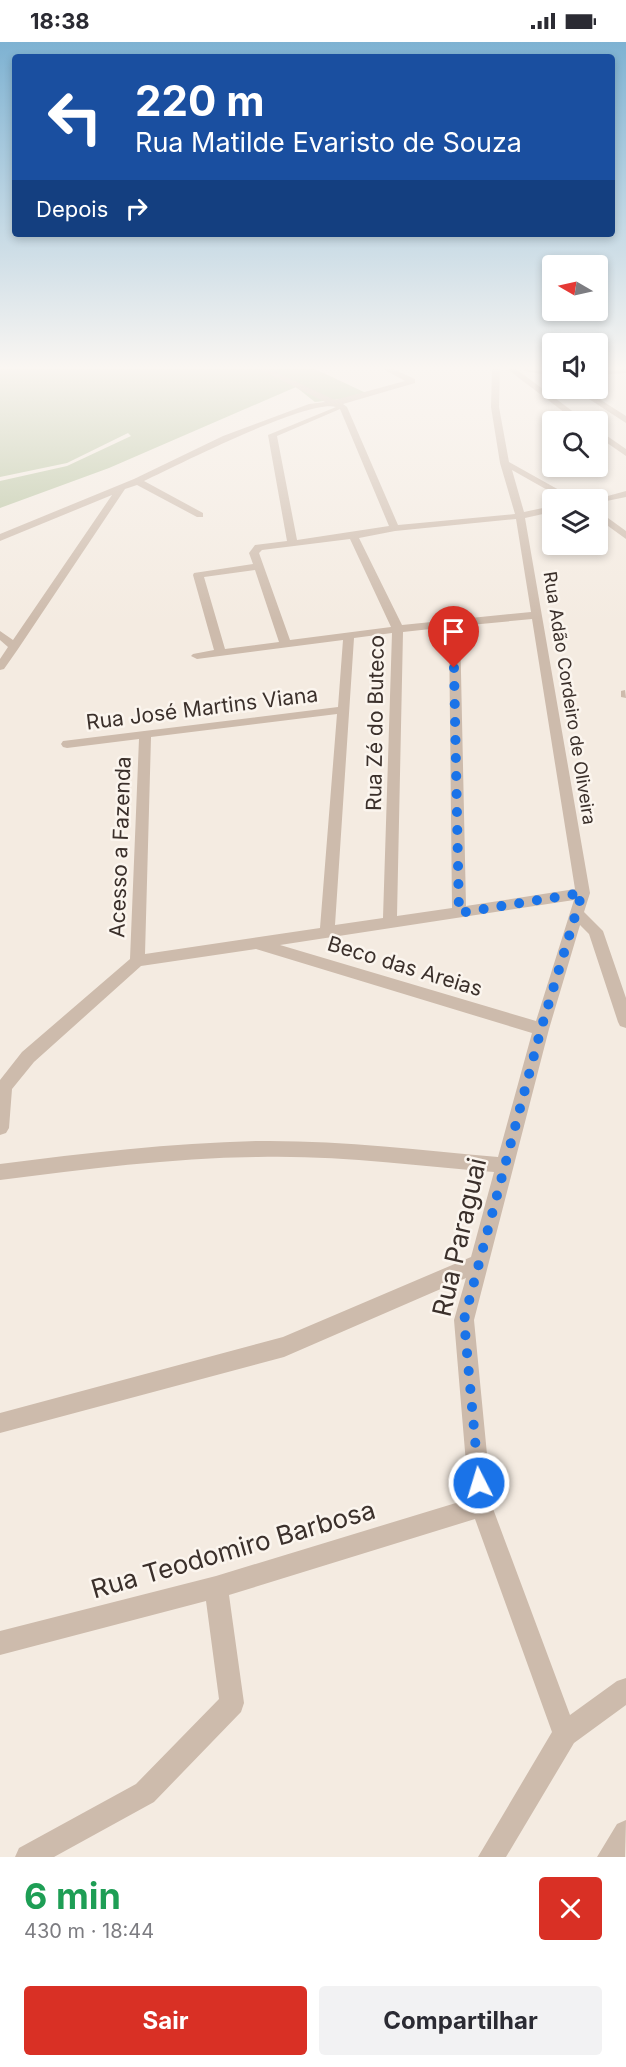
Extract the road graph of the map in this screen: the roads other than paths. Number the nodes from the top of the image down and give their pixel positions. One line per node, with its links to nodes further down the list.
1 (194, 454): 6 (street)
2 (276, 454): 19 (street)
3 (361, 454): 15 (street)
4 (503, 454): 5 (street, Rua Adão Cordeiro de Oliveira)
5 (505, 463): 8 (street); 13 (street, Rua Adão Cordeiro de Oliveira)
6 (137, 481): 7 (street); 12 (street)
7 (122, 487): 18 (street); 27 (street)
8 (553, 489)
9 (626, 494): 10 (street)
10 (608, 498)
11 (542, 511): 13 (street)
12 (200, 515)
13 (520, 516): 15 (street); 21 (street, Rua Adão Cordeiro de Oliveira)
14 (608, 522): 17 (street)
15 (395, 528): 16 (street)
16 (353, 536): 19 (street); 23 (street, Rua Zé do Buteco)
17 (626, 536)
18 (0, 538)
19 (293, 544): 20 (street)
20 (258, 566): 26 (street); 28 (street)
21 (536, 615): 22 (street); 34 (street, Rua Adão Cordeiro de Oliveira)
22 (454, 623): 23 (street); 35 (street)
23 (398, 629): 25 (street); 37 (street, Rua Zé do Buteco)
24 (0, 634): 27 (street)
25 (349, 635): 26 (street); 31 (street)
26 (285, 643): 28 (street)
27 (14, 647): 30 (street)
28 (220, 652): 29 (street)
29 (197, 656)
30 (0, 667)
31 (342, 710): 32 (street, Rua José Martins Viana); 38 (street)
32 (145, 734): 33 (street, Rua José Martins Viana); 40 (street, Acesso a Fazenda)
33 (67, 744)
34 (582, 893): 35 (street); 36 (street, Rua Paraguai)
35 (459, 913): 37 (street)
36 (577, 914): 41 (street); 42 (street, Rua Paraguai)
37 (390, 922): 38 (street)
38 (327, 931): 39 (street)
39 (256, 943): 40 (street); 42 (street, Beco das Areias)
40 (137, 961): 43 (street)
41 (626, 1022)
42 (541, 1029): 44 (street, Rua Paraguai)
43 (0, 1128)
44 (505, 1165): 45 (street); 46 (street, Rua Paraguai)
45 (0, 1172)
46 (479, 1263): 47 (street); 48 (street, Rua Paraguai)
47 (0, 1423)
48 (481, 1506): 49 (street, Rua Teodomiro Barbosa); 52 (street, Rua Paraguai)
49 (216, 1587): 50 (street, Rua Teodomiro Barbosa); 54 (street)
50 (0, 1643)
51 (626, 1690): 52 (street)
52 (564, 1734): 55 (street)
53 (626, 1833): 56 (street)
54 (28, 1857)
55 (492, 1857)
56 (610, 1857)

